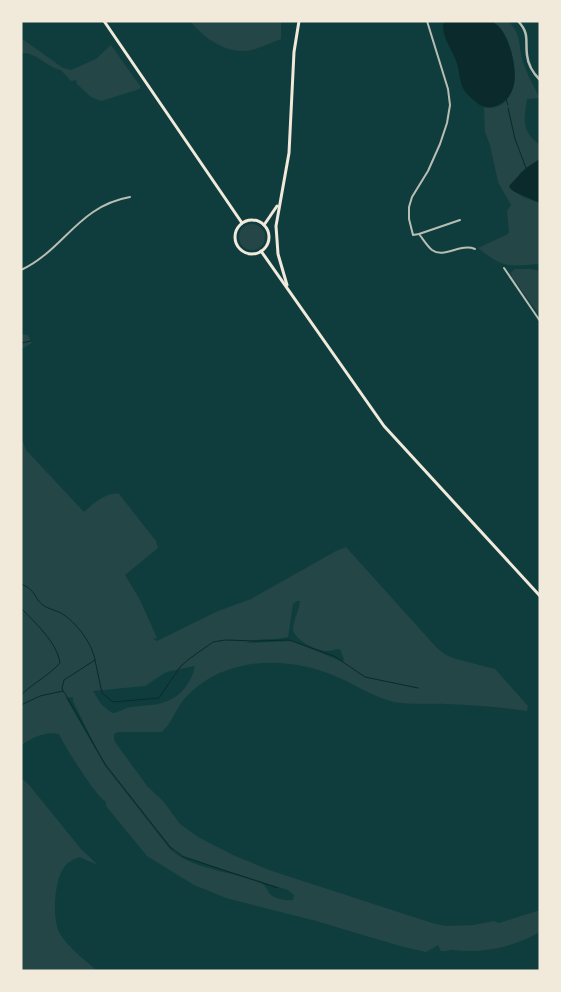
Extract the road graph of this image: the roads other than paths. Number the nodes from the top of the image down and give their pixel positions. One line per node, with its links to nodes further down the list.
1 (104, 21): 9 (main road)
2 (299, 21): 7 (main road)
3 (427, 21): 11 (street)
4 (518, 21): 5 (street)
5 (540, 80)
6 (130, 196): 15 (street)
7 (280, 199): 10 (main road); 16 (main road)
8 (460, 220): 11 (street)
9 (242, 223): 10 (main road); 13 (main road)
10 (264, 226): 13 (main road)
11 (419, 234): 12 (street)
12 (474, 249)
13 (261, 251): 16 (main road)
14 (504, 268): 17 (street)
15 (21, 270)
16 (292, 296): 18 (main road)
17 (540, 321)
18 (540, 596)

